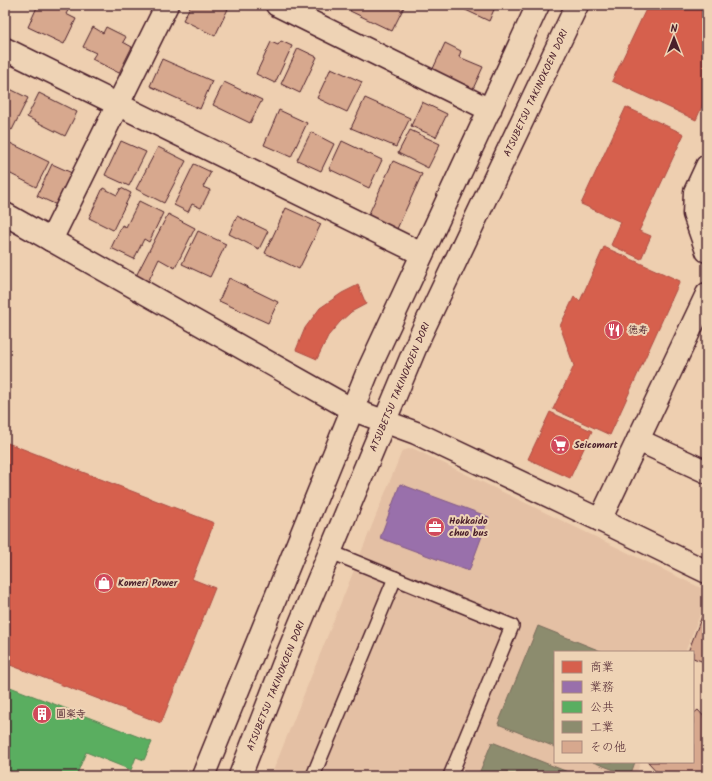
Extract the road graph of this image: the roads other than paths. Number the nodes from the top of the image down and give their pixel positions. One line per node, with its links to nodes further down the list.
1 (168, 5): 6 (street)
2 (277, 5): 7 (street)
3 (538, 5): 7 (street)
4 (577, 5): 16 (street, ATSUBETSU TAKINOKOEN DORI)
5 (5, 49): 6 (street)
6 (118, 104): 10 (street); 12 (street)
7 (490, 110): 12 (street)
8 (707, 166): 11 (street)
9 (5, 214): 10 (street)
10 (51, 240): 15 (street)
11 (707, 251)
12 (422, 254): 15 (street)
13 (707, 294): 14 (street)
14 (702, 318): 17 (street)
15 (351, 409): 16 (street); 20 (street)
16 (384, 422): 19 (street); 21 (street, ATSUBETSU TAKINOKOEN DORI)
17 (638, 440): 18 (street); 19 (street)
18 (707, 472)
19 (600, 520): 22 (street)
20 (299, 539): 21 (street); 24 (street)
21 (331, 552): 23 (lane); 25 (street, ATSUBETSU TAKINOKOEN DORI)
22 (707, 572)
23 (395, 578): 26 (lane); 27 (lane)
24 (202, 776)
25 (240, 776)
26 (312, 776)
27 (450, 776)

